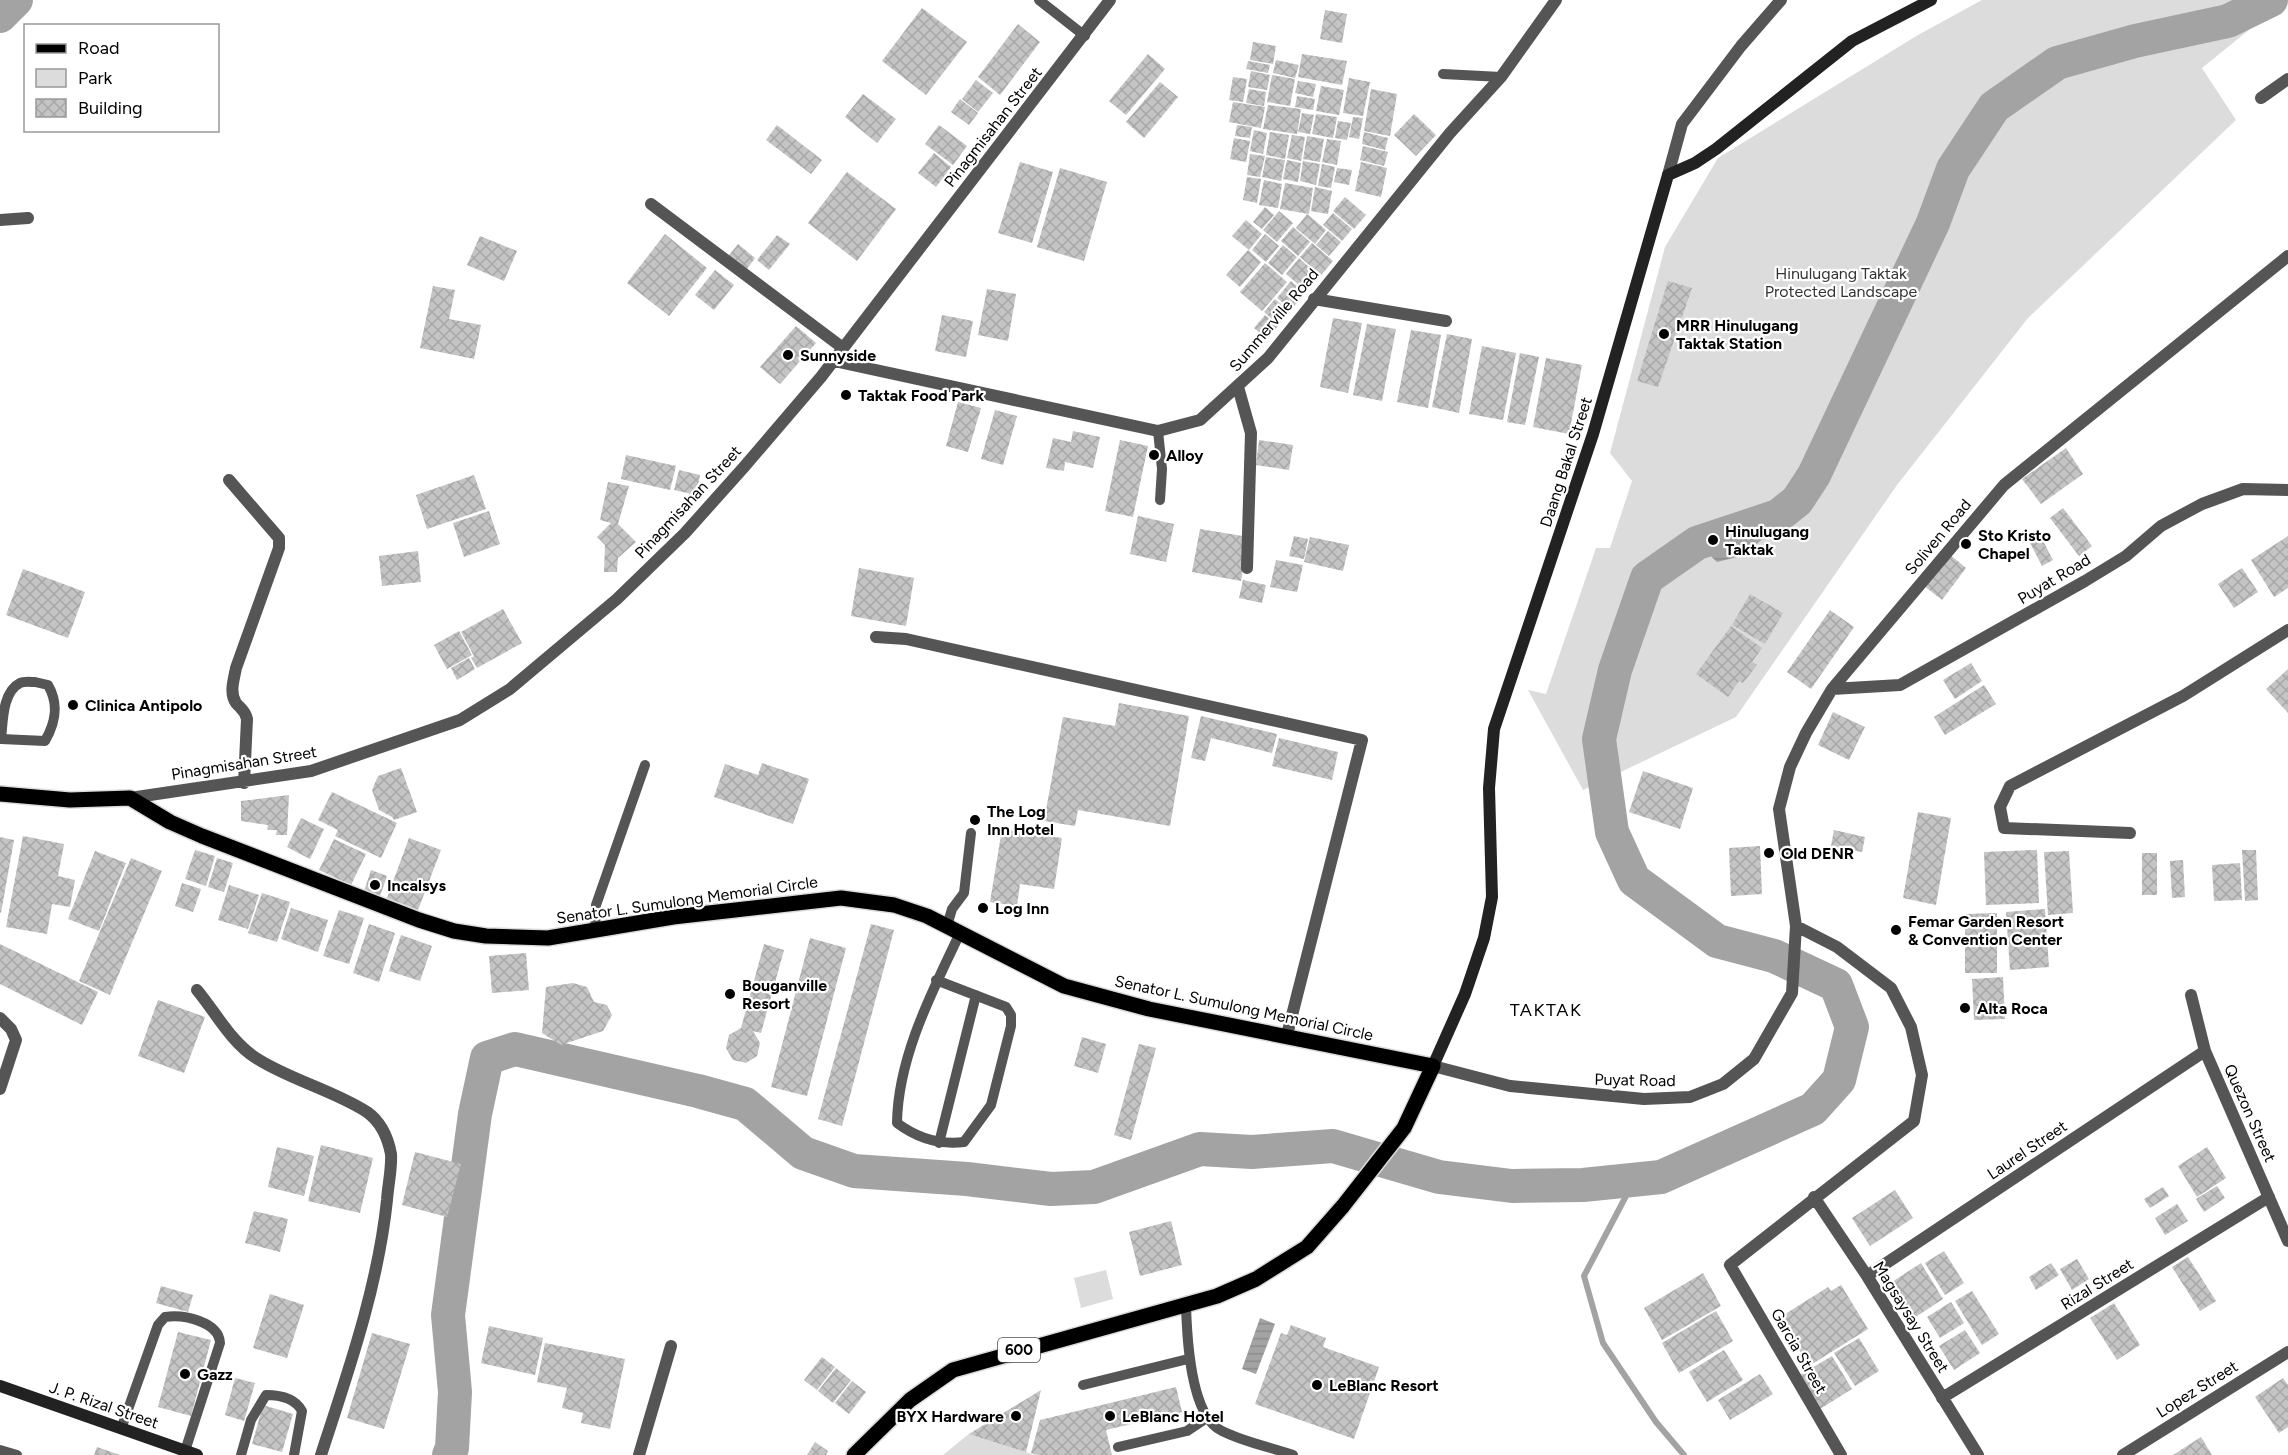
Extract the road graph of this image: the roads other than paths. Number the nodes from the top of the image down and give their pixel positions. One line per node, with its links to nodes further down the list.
1 (1039, 0): 6 (lane)
2 (1110, 0): 6 (street, Pinagmisahan Street)
3 (1556, 0): 8 (street, Summerville Road)
4 (1780, 0): 11 (street, 600)
5 (1932, 0): 11 (street)
6 (1085, 36): 18 (street, Pinagmisahan Street)
7 (1443, 74): 8 (lane)
8 (1502, 76): 16 (street, Summerville Road)
9 (2288, 79): 10 (street)
10 (2261, 98)
11 (1668, 175): 47 (street, Daang Bakal Street / 600)
12 (651, 204): 18 (street)
13 (28, 218): 14 (street)
14 (0, 220)
15 (2288, 256): 28 (street, Soliven Road)
16 (1314, 299): 17 (street); 20 (street, Summerville Road)
17 (1446, 321)
18 (843, 348): 19 (street, Pinagmisahan Street)
19 (834, 361): 21 (street, Summerville Road); 31 (street, Pinagmisahan Street)
20 (1238, 387): 21 (street, Summerville Road); 25 (street)
21 (1158, 431): 24 (lane)
22 (230, 480): 31 (street)
23 (2288, 490): 28 (street, Puyat Road)
24 (1160, 500)
25 (1247, 568)
26 (2288, 630): 35 (street)
27 (876, 637): 45 (street)
28 (1832, 690): 38 (street, Soliven Road)
29 (1, 739): 29 (lane)
30 (645, 765): 36 (lane)
31 (244, 783): 33 (street, Pinagmisahan Street)
32 (0, 794): 33 (main road)
33 (130, 798): 36 (main road, Senator L. Sumulong Memorial Circle)
34 (971, 833): 37 (lane)
35 (2130, 833)
36 (595, 930): 37 (main road, Senator L. Sumulong Memorial Circle)
37 (954, 930): 39 (lane); 45 (main road, Senator L. Sumulong Memorial Circle)
38 (1796, 932): 41 (street, Soliven Road); 50 (street)
39 (936, 981): 42 (lane); 49 (lane)
40 (197, 990): 70 (street)
41 (1792, 993): 47 (street, Puyat Road)
42 (975, 995): 49 (lane); 49 (lane)
43 (2191, 995): 46 (street, Quezon Street)
44 (0, 1018): 48 (street)
45 (1287, 1035): 47 (main road, Senator L. Sumulong Memorial Circle)
46 (2205, 1051): 51 (street, Quezon Street); 53 (street, Laurel Street)
47 (1433, 1066): 54 (main road, 600)
48 (1, 1080)
49 (939, 1143)
50 (1815, 1197): 53 (street, Magsaysay Street); 75 (street, Garcia Street)
51 (2269, 1197): 52 (street, Quezon Street); 60 (street, Rizal Street)
52 (2288, 1241)
53 (1867, 1276): 60 (street, Magsaysay Street)
54 (1186, 1306): 57 (lane); 63 (main road, 600)
55 (670, 1346): 71 (street)
56 (2288, 1352): 77 (street, Lopez Street)
57 (1188, 1359): 58 (lane); 61 (lane)
58 (1083, 1385)
59 (0, 1386): 62 (street, J. P. Rizal Street)
60 (1942, 1398): 76 (street, Magsaysay Street)
61 (1208, 1417): 64 (lane); 74 (lane)
62 (121, 1429): 66 (street, J. P. Rizal Street); 66 (lane)
63 (874, 1436): 72 (main road, 600); 73 (main road, 600)
64 (1118, 1447)
65 (0, 1450): 67 (lane)
66 (191, 1453)
67 (17, 1455)
68 (241, 1455): 69 (lane)
69 (294, 1455)
70 (321, 1455)
71 (639, 1455)
72 (854, 1455)
73 (864, 1455)
74 (1293, 1455)
75 (1840, 1455)
76 (1978, 1455)
77 (2123, 1455)

